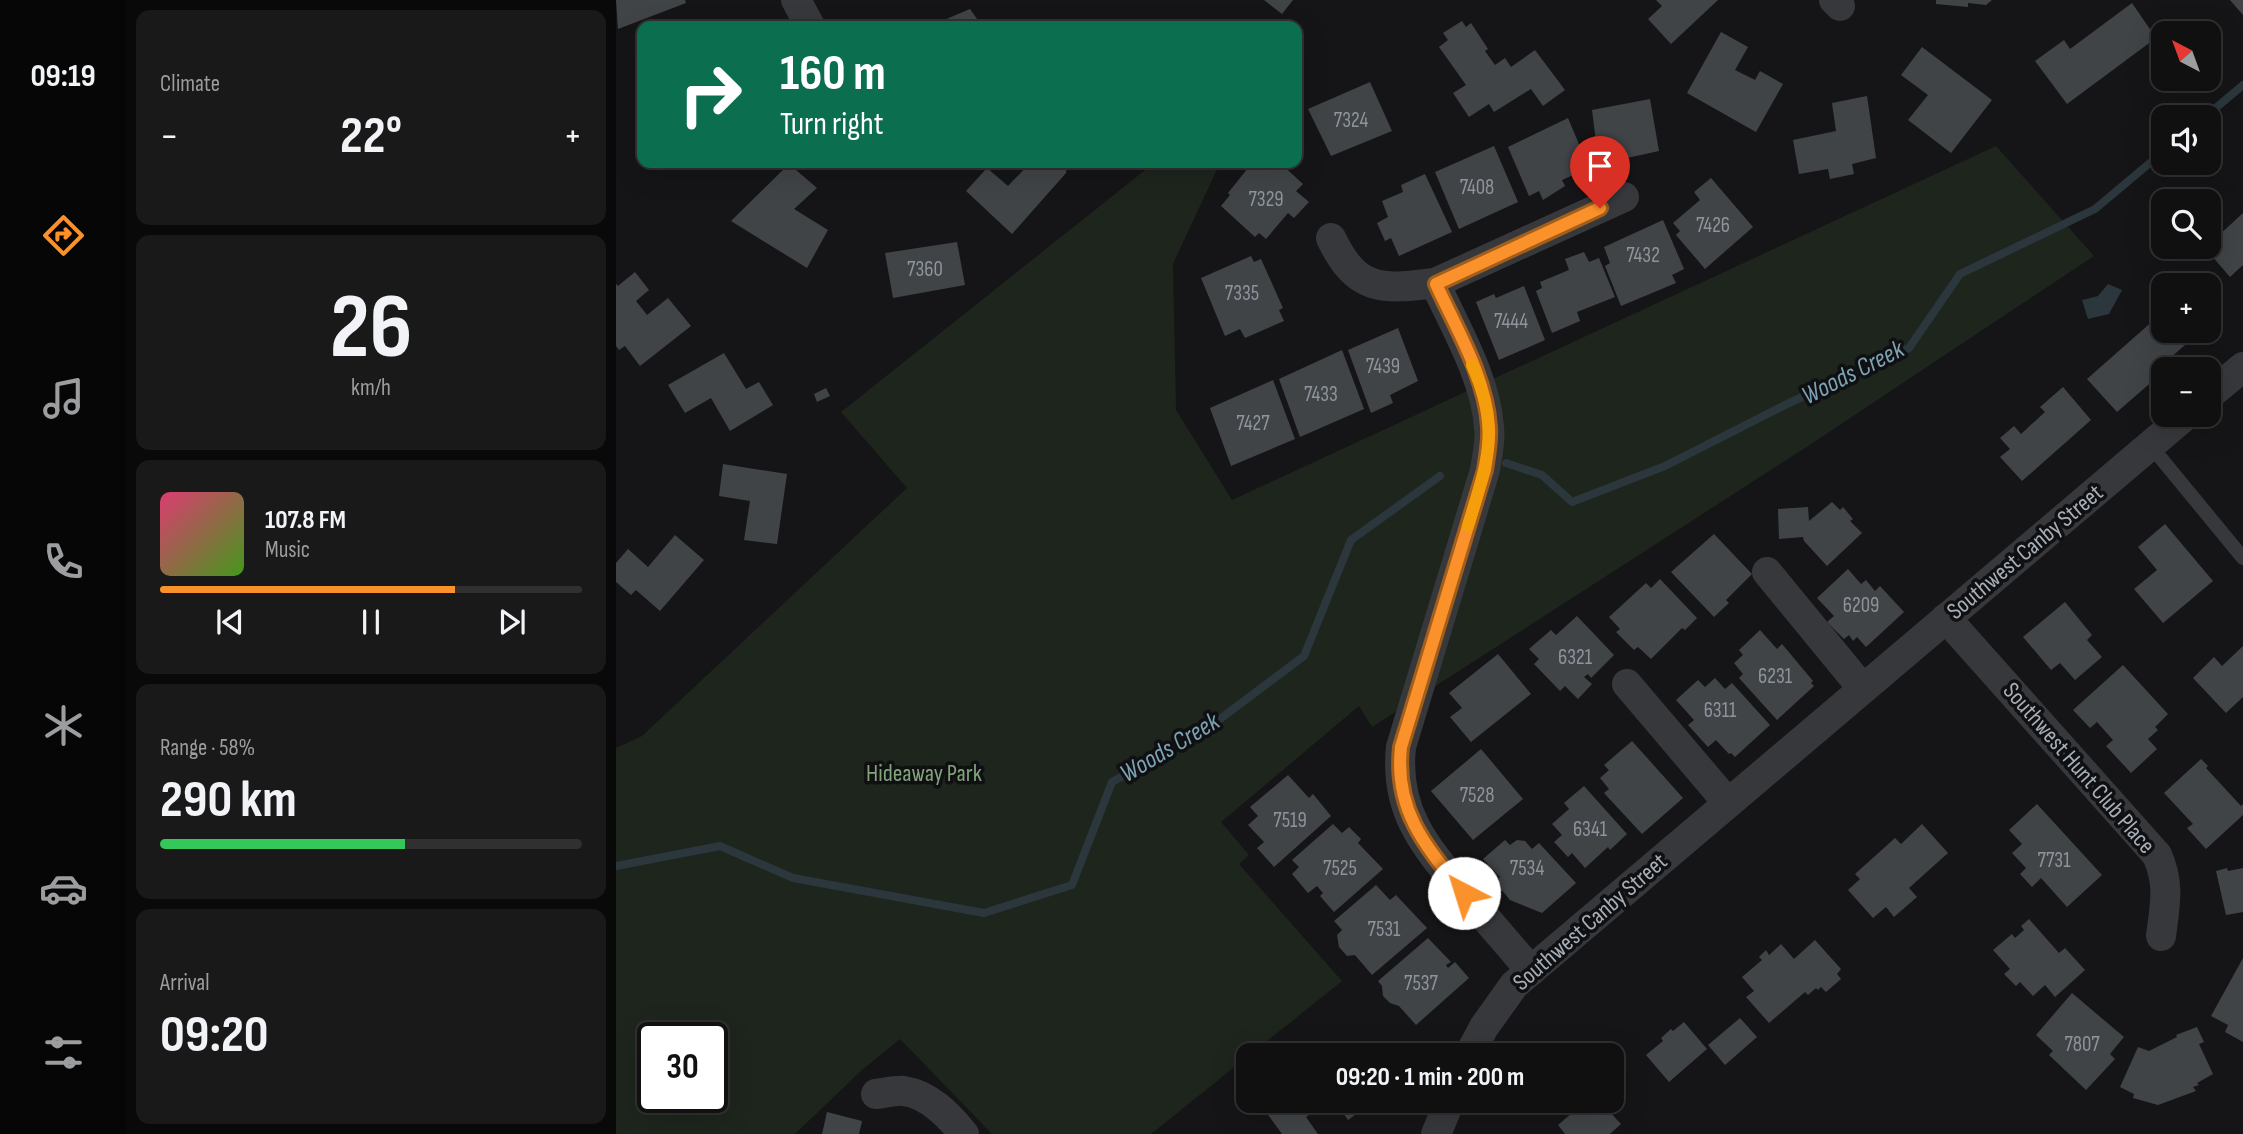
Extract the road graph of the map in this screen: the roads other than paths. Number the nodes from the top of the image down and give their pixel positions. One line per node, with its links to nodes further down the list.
1 (796, 0): 2 (street)
2 (807, 21)
3 (1623, 197): 5 (street)
4 (1331, 238): 5 (street)
5 (1436, 284): 17 (street)
6 (2243, 367): 7 (street)
7 (2221, 385)
8 (2172, 427): 9 (street, Southwest Canby Street)
9 (2150, 445): 10 (lane); 12 (street, Southwest Canby Street)
10 (2243, 558)
11 (1767, 572): 14 (street)
12 (1946, 618): 14 (street, Southwest Canby Street); 16 (street, Southwest Hunt Club Place)
13 (1627, 684): 15 (street)
14 (1863, 689): 15 (street, Southwest Canby Street)
15 (1727, 803): 17 (street, Southwest Canby Street)
16 (2161, 936)
17 (1531, 971): 18 (street, Southwest Canby Street)
18 (1476, 1043)
19 (876, 1094): 21 (street)
20 (1445, 1113): 22 (street)
21 (964, 1134)
22 (1436, 1134)

